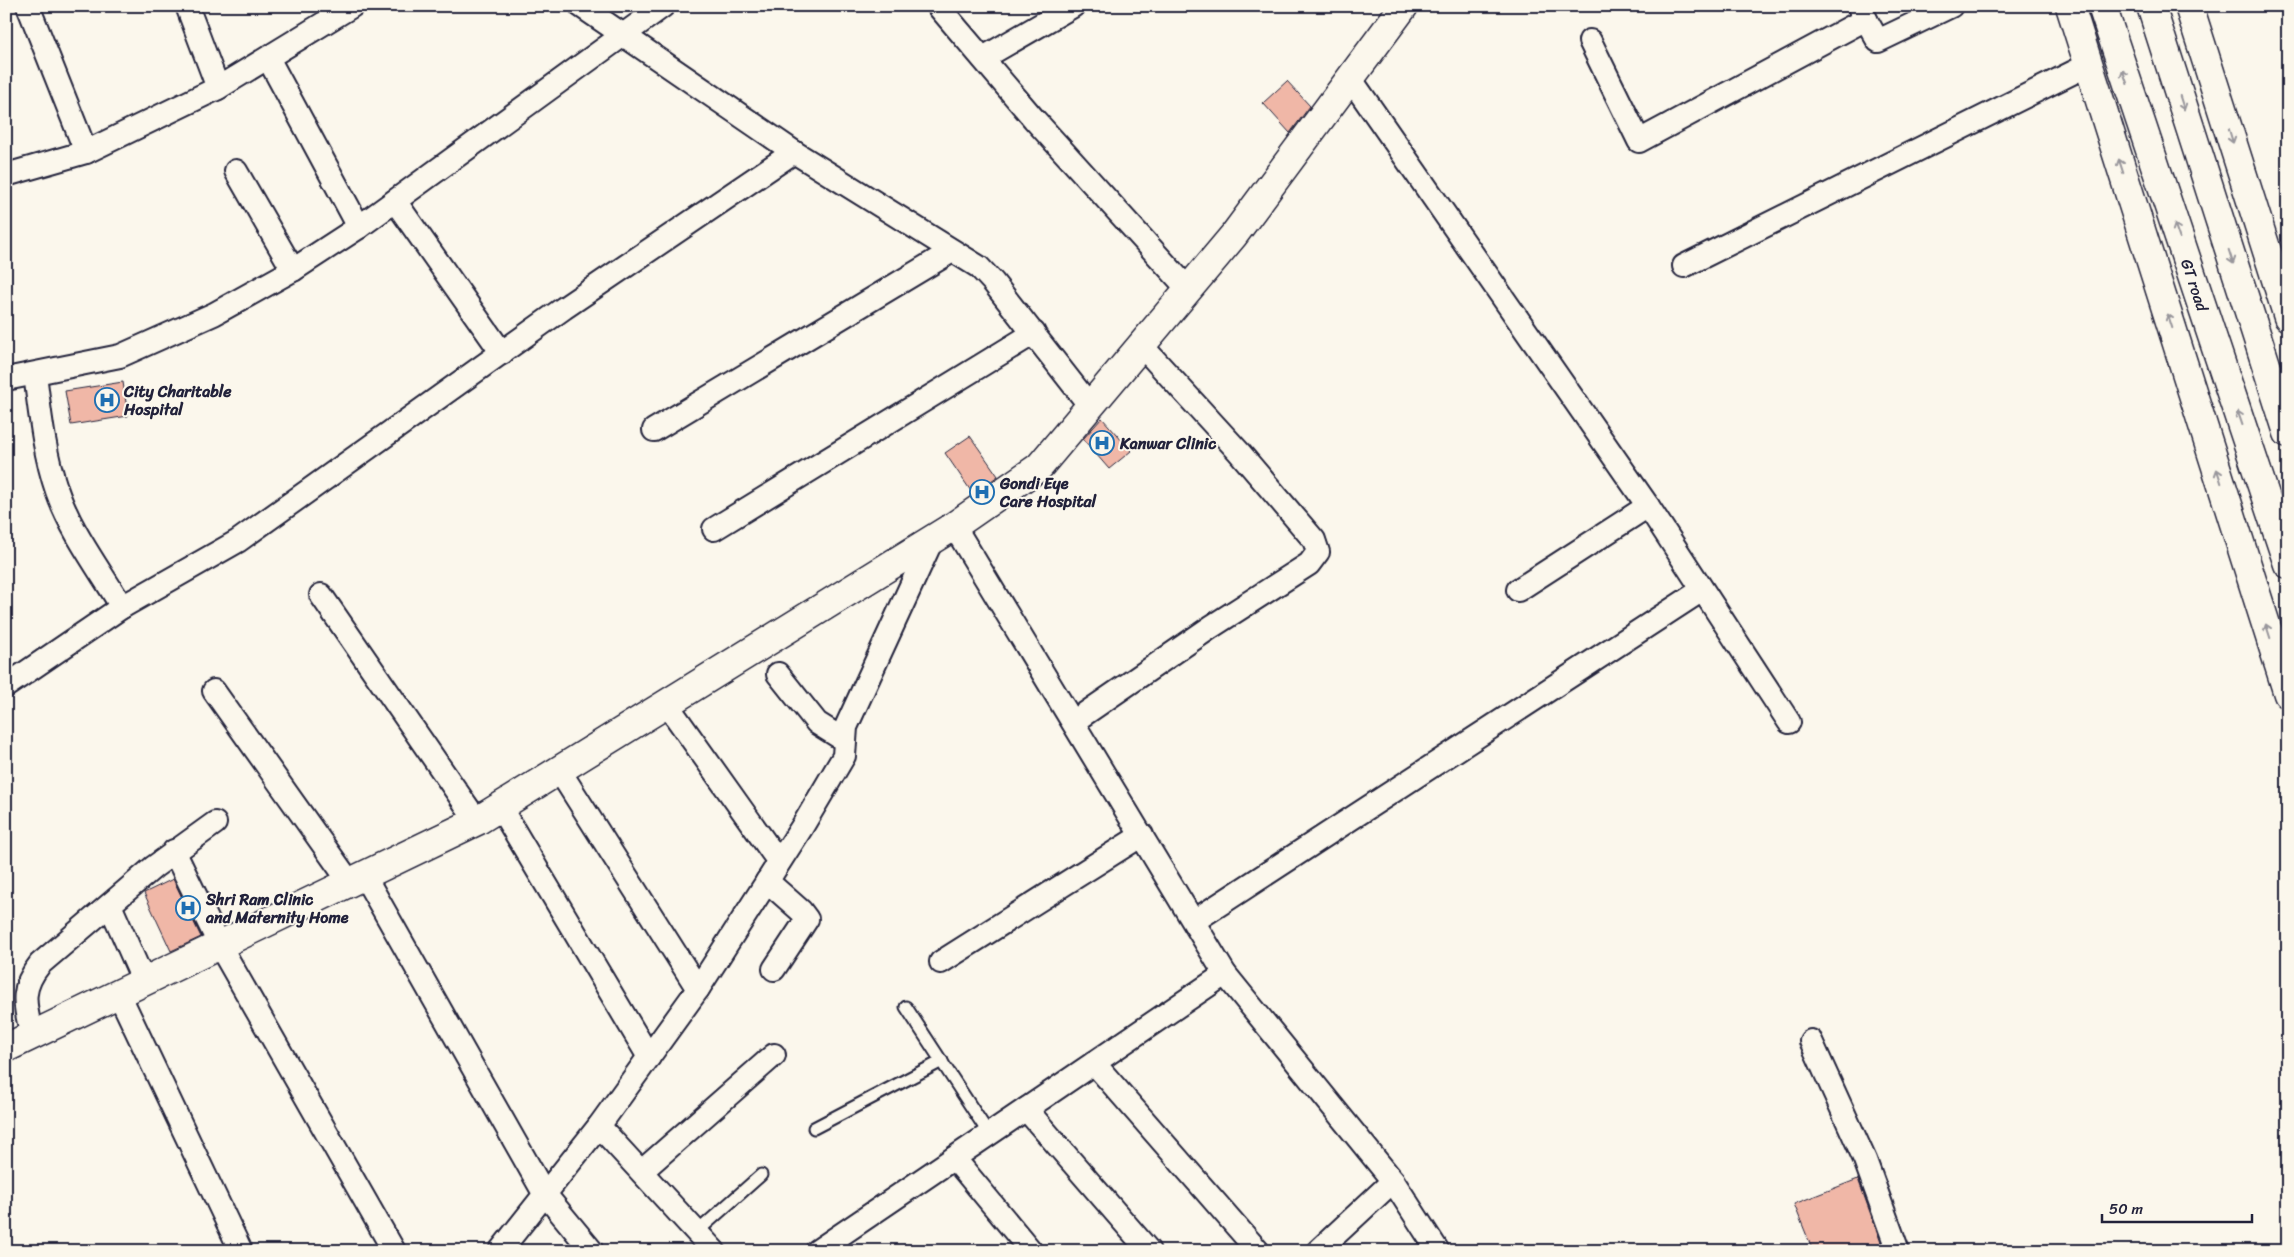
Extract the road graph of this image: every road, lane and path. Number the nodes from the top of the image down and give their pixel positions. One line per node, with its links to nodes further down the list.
1 (28, 6): 22 (street)
2 (187, 6): 21 (street)
3 (352, 6): 17 (street)
4 (581, 6): 15 (street)
5 (663, 6): 15 (street)
6 (938, 6): 18 (street)
7 (1072, 6): 18 (street)
8 (1404, 6): 20 (main road)
9 (1951, 6): 14 (street)
10 (2070, 6): 19 (main road)
11 (2102, 6): 44 (main road, GT road, one-way to 11)
12 (2151, 6): 40 (main road, one-way to 40)
13 (2189, 6): 32 (main road, one-way to 32)
14 (1862, 13): 16 (street)
15 (624, 35): 23 (street); 26 (street)
16 (1590, 41)
17 (268, 58): 21 (street); 27 (street)
18 (983, 58): 31 (street)
19 (2088, 65): 29 (street); 52 (main road, one-way to 19)
20 (1350, 78): 31 (main road); 41 (street)
21 (218, 88): 22 (street)
22 (86, 152): 25 (street)
23 (794, 152): 28 (street); 35 (street)
24 (236, 171): 30 (street)
25 (6, 174)
26 (395, 201): 27 (street); 35 (street)
27 (359, 227): 30 (street)
28 (952, 251): 33 (street); 39 (street)
29 (1684, 266)
30 (293, 270): 36 (street)
31 (1188, 290): 34 (main road)
32 (2288, 317)
33 (1034, 334): 38 (street); 42 (street)
34 (1141, 345): 38 (main road); 54 (street)
35 (502, 353): 48 (street)
36 (35, 374): 37 (street); 48 (street)
37 (6, 379)
38 (1090, 406): 43 (main road)
39 (654, 430)
40 (2288, 433)
41 (1648, 506): 45 (street); 46 (street)
42 (714, 529)
43 (943, 533): 53 (main road); 54 (street); 56 (street)
44 (2288, 564)
45 (1518, 590)
46 (1702, 590): 55 (street); 67 (street)
47 (321, 595): 59 (street)
48 (122, 607): 50 (street)
49 (778, 674): 56 (street)
50 (6, 686)
51 (214, 691): 64 (street)
52 (2288, 694)
53 (666, 703): 57 (main road); 63 (street)
54 (1073, 722): 61 (street)
55 (1789, 722)
56 (844, 740): 63 (street)
57 (559, 770): 58 (main road); 73 (street)
58 (500, 807): 59 (main road); 80 (street)
59 (477, 821): 64 (main road)
60 (215, 823): 62 (street)
61 (1142, 835): 67 (street); 69 (street)
62 (174, 851): 66 (street); 68 (street)
63 (779, 862): 65 (street)
64 (358, 880): 68 (main road); 91 (street)
65 (767, 881): 70 (street); 73 (street)
66 (110, 905): 72 (street); 76 (street)
67 (1194, 921): 71 (street)
68 (220, 946): 72 (main road); 94 (street)
69 (941, 962)
70 (774, 969)
71 (1225, 974): 82 (street); 90 (street)
72 (144, 982): 74 (main road)
73 (698, 988): 80 (street)
74 (119, 994): 76 (main road); 93 (street)
75 (906, 1006): 81 (lane)
76 (32, 1036): 78 (main road)
77 (1811, 1041): 104 (street)
78 (6, 1048)
79 (774, 1055): 88 (street)
80 (649, 1056): 84 (street)
81 (942, 1061): 85 (lane); 86 (lane)
82 (1094, 1063): 83 (street); 101 (street)
83 (1026, 1109): 86 (street); 100 (street)
84 (599, 1126): 88 (street); 91 (street)
85 (814, 1128)
86 (990, 1134): 87 (street)
87 (954, 1158): 98 (street); 99 (street)
88 (642, 1171): 92 (street)
89 (761, 1175): 92 (lane)
90 (1392, 1182): 102 (street); 103 (street)
91 (544, 1193): 95 (street); 96 (street)
92 (697, 1232): 97 (street)
93 (241, 1251)
94 (394, 1251)
95 (500, 1251)
96 (592, 1251)
97 (714, 1251)
98 (817, 1251)
99 (1031, 1251)
100 (1149, 1251)
101 (1258, 1251)
102 (1318, 1251)
103 (1438, 1251)
104 (1898, 1251)

